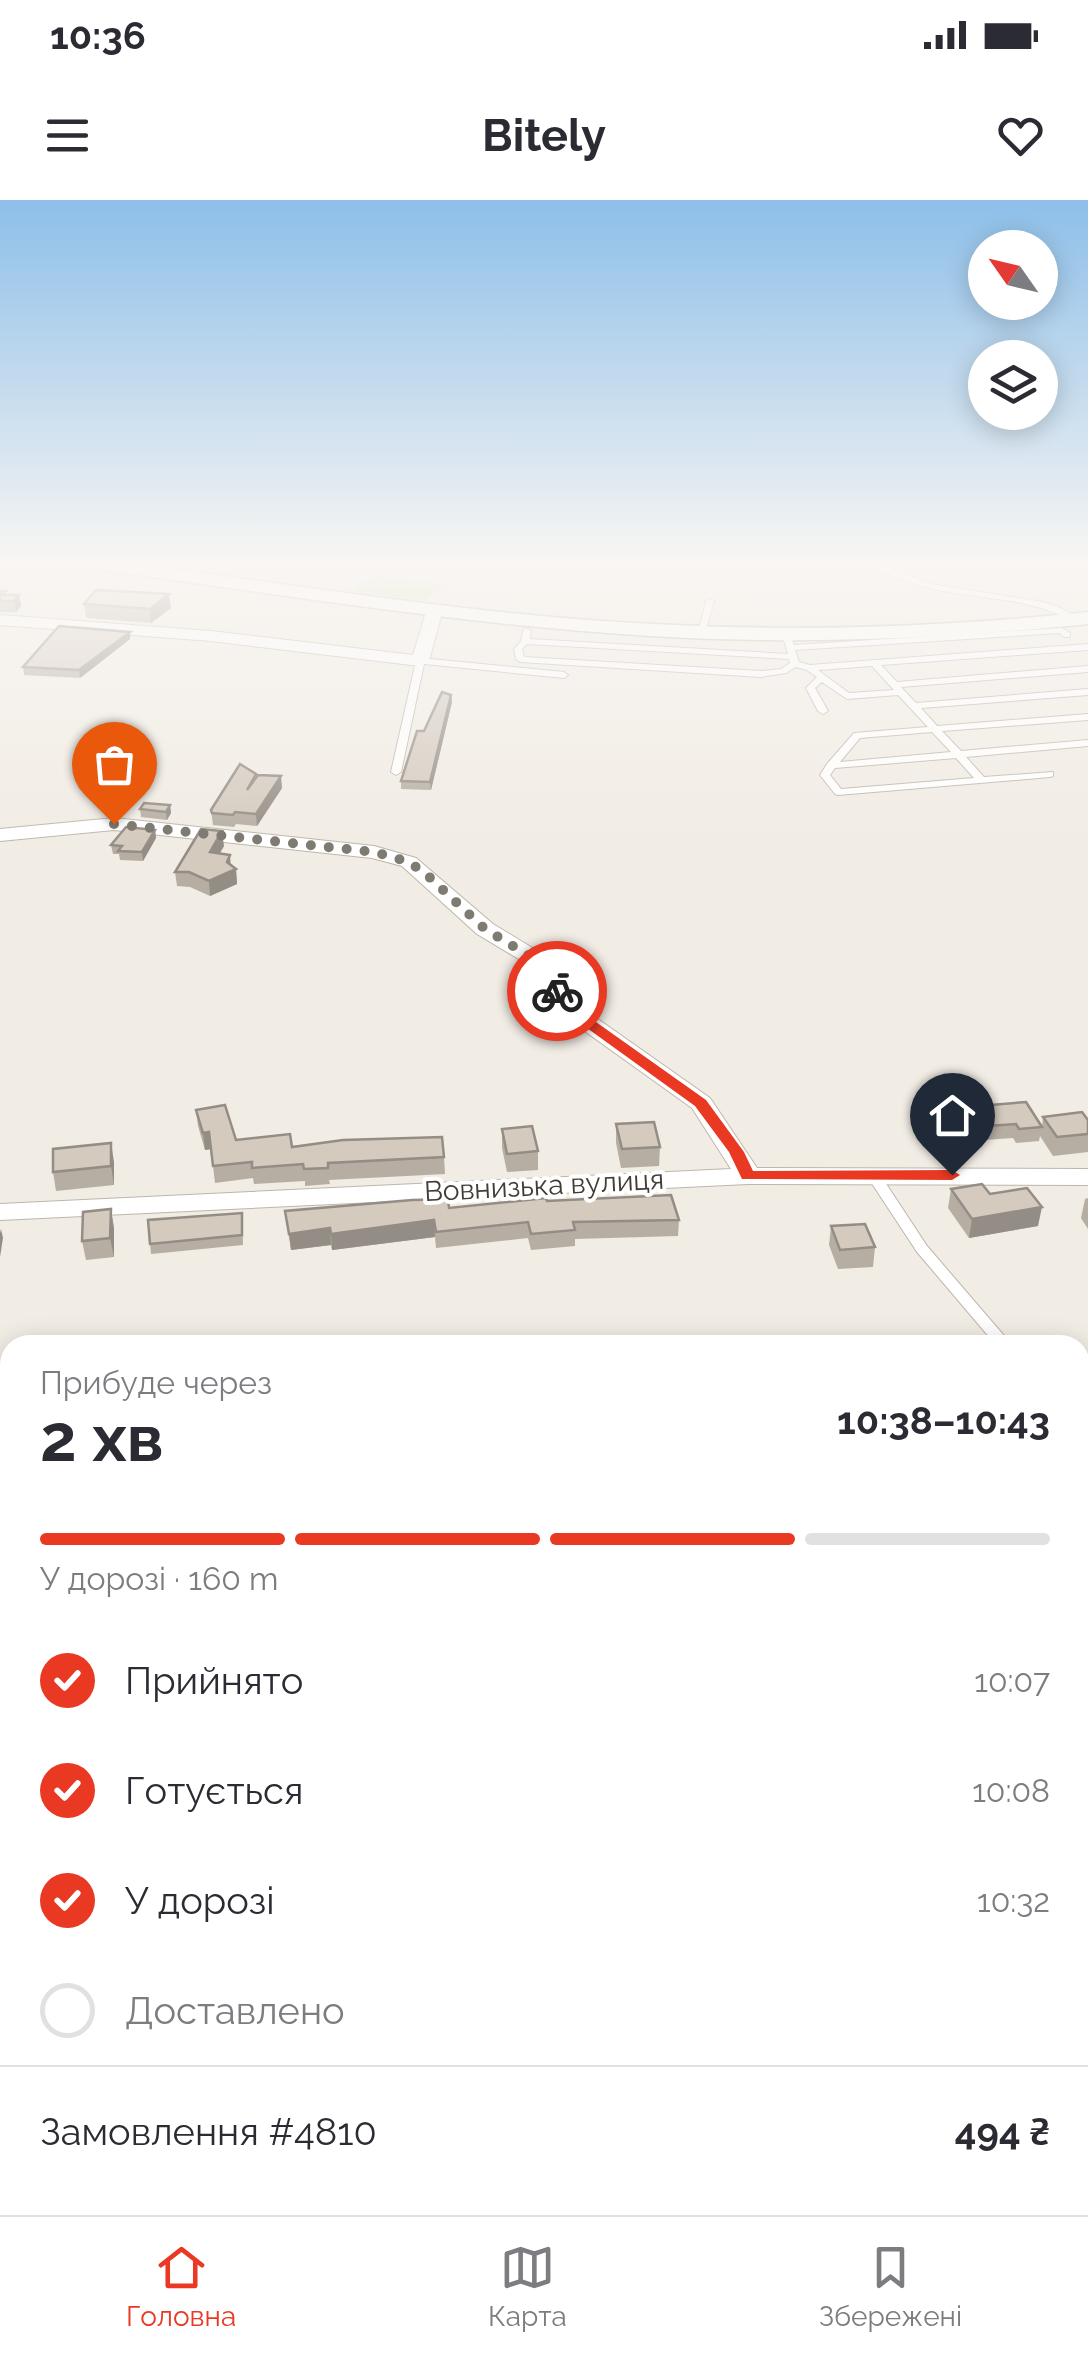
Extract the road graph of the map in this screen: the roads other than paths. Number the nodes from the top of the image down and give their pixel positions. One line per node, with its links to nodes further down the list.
1 (400, 659): 7 (street)
2 (421, 659): 7 (street)
3 (521, 659): 4 (lane)
4 (788, 659)
5 (800, 659): 9 (lane)
6 (927, 659): 8 (lane)
7 (420, 662): 11 (lane); 22 (lane)
8 (874, 663): 9 (lane); 13 (lane)
9 (810, 668): 12 (lane)
10 (1088, 668): 13 (lane)
11 (564, 675)
12 (820, 679): 13 (lane); 16 (lane)
13 (898, 689): 15 (lane)
14 (1088, 692): 15 (lane)
15 (914, 706): 18 (lane)
16 (822, 711)
17 (1088, 716): 18 (lane)
18 (934, 728): 20 (lane); 21 (lane)
19 (1088, 743): 20 (lane)
20 (958, 755): 21 (lane); 24 (lane)
21 (830, 766): 24 (lane)
22 (396, 772)
23 (1050, 774): 24 (lane)
24 (981, 779)
25 (0, 835): 26 (street)
26 (748, 1176): 27 (street, Вовнизька вулиця); 29 (street, Вовнизька вулиця)
27 (874, 1176): 28 (street, Вовнизька вулиця); 30 (lane)
28 (1088, 1177)
29 (0, 1212)
30 (995, 1335)

